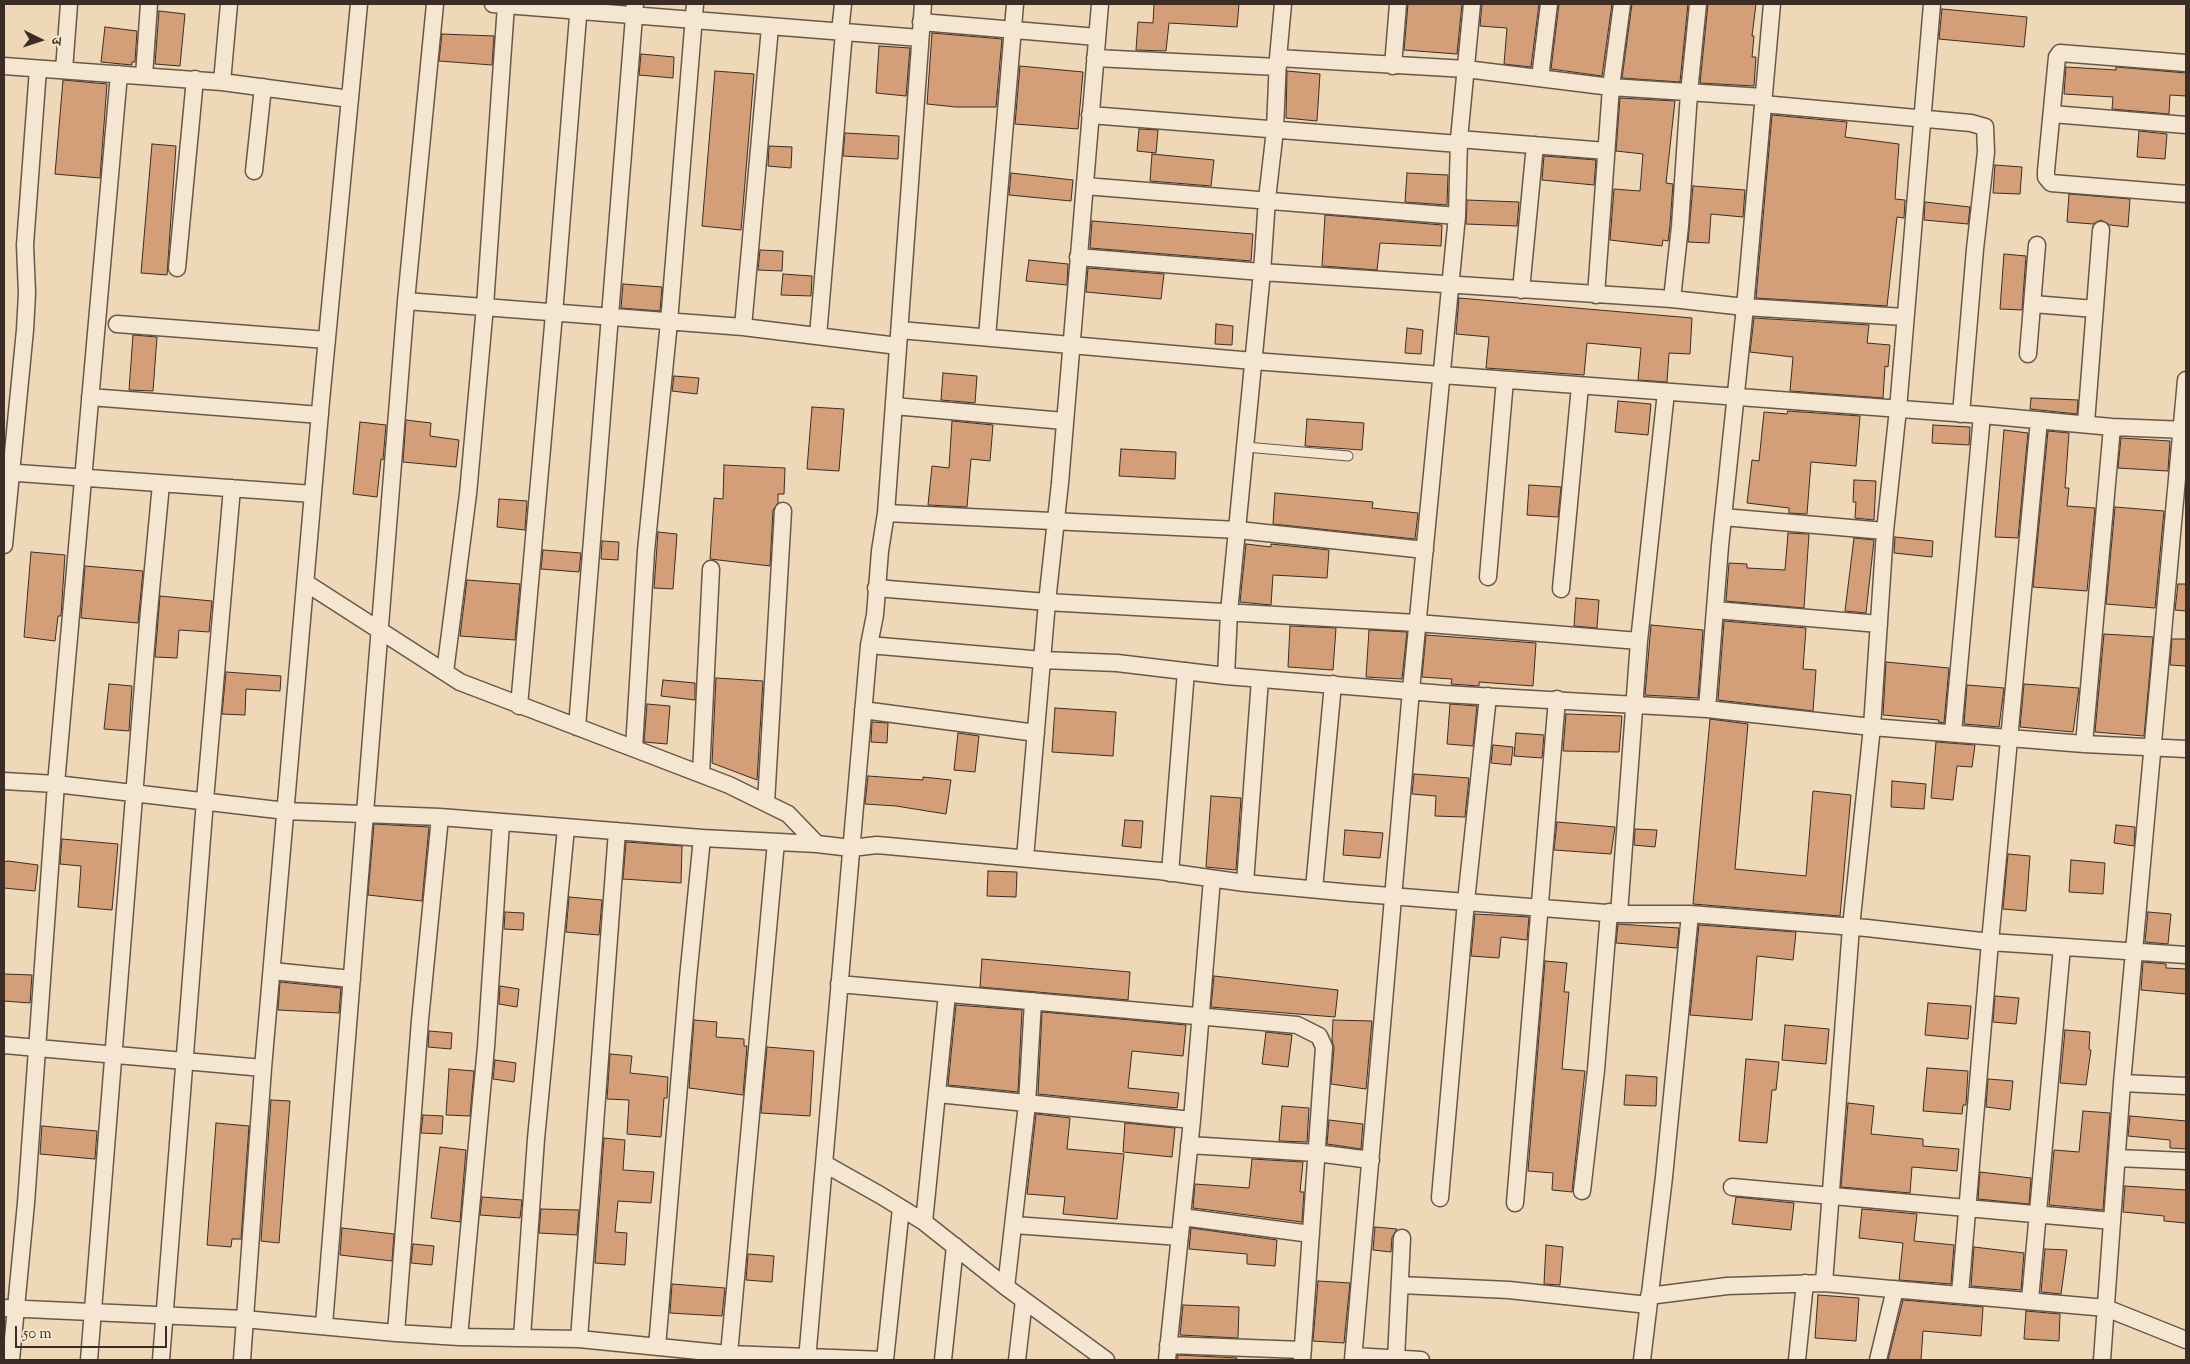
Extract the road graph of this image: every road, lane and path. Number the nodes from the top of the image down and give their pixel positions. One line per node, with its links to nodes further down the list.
1 (69, 4): 34 (street)
2 (149, 4): 36 (street)
3 (229, 4): 39 (street)
4 (359, 4): 43 (street)
5 (435, 4): 67 (street)
6 (499, 4): 19 (street); 69 (street)
7 (843, 4): 25 (street)
8 (923, 4): 23 (street)
9 (1014, 4): 24 (street)
10 (1100, 4): 26 (street)
11 (1284, 4): 28 (street)
12 (1398, 4): 31 (street)
13 (1472, 4): 33 (street)
14 (1549, 4): 37 (street)
15 (1622, 4): 41 (street)
16 (1698, 4): 42 (street)
17 (1772, 4): 44 (street)
18 (1932, 4): 47 (street)
19 (578, 7): 20 (street); 72 (street)
20 (635, 9): 21 (street); 74 (street)
21 (694, 12): 22 (street); 75 (street)
22 (770, 27): 25 (street); 77 (street)
23 (921, 30): 24 (street); 25 (street); 80 (street)
24 (1012, 30): 26 (street); 79 (street)
25 (842, 32): 78 (street)
26 (1097, 37): 27 (street)
27 (1095, 58): 28 (street); 46 (street)
28 (1278, 63): 31 (street); 49 (street)
29 (2186, 63): 45 (street)
30 (4, 66): 32 (street)
31 (1393, 66): 33 (street)
32 (38, 69): 34 (street); 104 (street)
33 (1466, 69): 37 (street); 50 (street)
34 (64, 70): 35 (street)
35 (119, 74): 36 (street); 91 (street)
36 (144, 76): 38 (street)
37 (1540, 78): 41 (street)
38 (196, 80): 39 (street); 61 (street)
39 (222, 82): 40 (street)
40 (263, 87): 43 (street); 53 (street)
41 (1611, 87): 42 (street); 52 (street)
42 (1689, 93): 44 (street); 66 (street)
43 (350, 99): 81 (street)
44 (1763, 100): 47 (street); 70 (street)
45 (2052, 114): 48 (street); 55 (street)
46 (1090, 115): 49 (street); 54 (street)
47 (1921, 118): 73 (street); 94 (street)
48 (2186, 125)
49 (1275, 130): 50 (street); 56 (street)
50 (1459, 141): 51 (street); 57 (street)
51 (1535, 145): 52 (street); 64 (street)
52 (1606, 151): 65 (street)
53 (254, 171)
54 (1085, 186): 56 (street); 60 (street)
55 (2186, 194)
56 (1267, 199): 57 (street); 62 (street)
57 (1457, 216): 63 (street)
58 (2101, 230): 71 (street)
59 (2037, 245): 68 (street)
60 (1078, 257): 62 (street); 82 (street)
61 (177, 268)
62 (1262, 272): 63 (street); 84 (street)
63 (1450, 285): 64 (street); 85 (street)
64 (1521, 290): 65 (street)
65 (1596, 295): 66 (street)
66 (1672, 299): 70 (street)
67 (406, 302): 69 (street); 127 (street)
68 (2033, 304): 71 (street); 83 (street)
69 (485, 306): 72 (street); 131 (street)
70 (1745, 307): 73 (street); 90 (street)
71 (2095, 309): 99 (street)
72 (554, 314): 74 (street); 140 (street)
73 (1904, 317): 93 (street)
74 (611, 318): 75 (street); 143 (street)
75 (669, 322): 77 (street); 150 (street)
76 (118, 324): 81 (street)
77 (743, 327): 78 (street)
78 (818, 336): 80 (street)
79 (987, 337): 80 (street); 82 (street)
80 (899, 338): 92 (street)
81 (327, 340): 95 (street)
82 (1070, 344): 84 (street); 98 (street)
83 (2028, 354)
84 (1253, 361): 85 (street); 102 (street)
85 (1440, 375): 86 (street); 116 (street)
86 (1505, 380): 88 (street); 118 (street)
87 (2186, 380): 101 (street)
88 (1580, 386): 89 (street); 121 (street)
89 (1666, 392): 90 (street); 128 (street)
90 (1736, 396): 93 (street); 111 (street)
91 (90, 397): 95 (street); 105 (street)
92 (894, 406): 98 (street); 110 (street)
93 (1898, 409): 94 (street); 114 (street)
94 (1961, 414): 96 (street)
95 (320, 415): 108 (street)
96 (1982, 415): 97 (street); 146 (street)
97 (2040, 420): 99 (street); 147 (street)
98 (1064, 421): 112 (street)
99 (2086, 423): 100 (street)
100 (2112, 427): 101 (street); 148 (street)
101 (2184, 430): 149 (street)
102 (1246, 447): 103 (lane); 113 (street)
103 (1348, 456)
104 (7, 472): 105 (street); 115 (street)
105 (84, 478): 106 (street); 154 (street)
106 (161, 484): 107 (street); 155 (street)
107 (232, 488): 108 (street); 156 (street)
108 (313, 494): 119 (street)
109 (783, 511): 157 (street)
110 (886, 513): 112 (street); 120 (street)
111 (1723, 517): 114 (street); 123 (street)
112 (1056, 521): 113 (street); 122 (street)
113 (1238, 530): 116 (street); 124 (street)
114 (1885, 531): 126 (street)
115 (4, 546)
116 (1425, 550): 125 (street)
117 (711, 569): 152 (street)
118 (1488, 577)
119 (306, 583): 127 (street); 158 (street)
120 (876, 588): 122 (street); 129 (street)
121 (1561, 589)
122 (1047, 602): 124 (street); 130 (street)
123 (1715, 610): 126 (street); 141 (street)
124 (1229, 612): 125 (street); 133 (street)
125 (1417, 623): 128 (street); 136 (street)
126 (1879, 624): 144 (street)
127 (379, 630): 131 (street); 159 (street)
128 (1639, 641): 139 (street)
129 (869, 645): 130 (street); 142 (street)
130 (1043, 660): 132 (street); 145 (street)
131 (445, 672): 140 (street)
132 (1186, 672): 133 (street); 169 (street)
133 (1226, 676): 134 (street)
134 (1260, 679): 135 (street); 171 (street)
135 (1333, 684): 136 (street); 172 (street)
136 (1410, 690): 137 (street); 173 (street)
137 (1488, 696): 138 (street); 174 (street)
138 (1557, 700): 139 (street); 175 (street)
139 (1635, 704): 141 (street); 176 (street)
140 (519, 706): 143 (street)
141 (1707, 709): 144 (street)
142 (863, 710): 145 (street); 167 (street)
143 (578, 727): 150 (street)
144 (1872, 727): 146 (street); 178 (street)
145 (1036, 733): 168 (street)
146 (1953, 733): 147 (street)
147 (2010, 737): 148 (street); 179 (street)
148 (2084, 744): 149 (street)
149 (2153, 747): 151 (street); 181 (street)
150 (634, 748): 152 (street)
151 (2186, 749)
152 (701, 774): 157 (street)
153 (4, 781): 154 (street)
154 (56, 784): 155 (street); 190 (street)
155 (134, 794): 156 (street); 191 (street)
156 (205, 800): 158 (street); 192 (street)
157 (766, 804): 166 (street)
158 (286, 811): 159 (street); 183 (street)
159 (366, 814): 160 (street); 184 (street)
160 (440, 818): 161 (street); 236 (street)
161 (501, 823): 162 (street); 237 (street)
162 (566, 828): 163 (street); 238 (street)
163 (616, 831): 164 (street); 239 (street)
164 (702, 838): 165 (street); 241 (street)
165 (776, 842): 166 (street); 243 (street)
166 (817, 844): 167 (street)
167 (851, 848): 168 (street); 185 (street)
168 (1025, 858): 169 (street)
169 (1170, 873): 170 (street)
170 (1212, 879): 171 (street); 188 (street)
171 (1245, 883): 172 (street)
172 (1314, 889): 173 (street)
173 (1394, 896): 174 (street); 202 (street)
174 (1466, 901): 175 (street); 208 (street)
175 (1540, 906): 176 (street); 209 (street)
176 (1614, 913): 177 (street); 206 (street)
177 (1690, 914): 178 (street); 228 (street)
178 (1850, 927): 179 (street); 207 (street)
179 (1990, 942): 180 (street); 211 (street)
180 (2062, 947): 181 (street); 212 (street)
181 (2135, 952): 182 (street); 194 (street)
182 (2186, 955)
183 (272, 971): 184 (street); 193 (street)
184 (352, 979): 235 (street)
185 (839, 984): 186 (street); 204 (street)
186 (947, 994): 187 (street); 196 (street)
187 (1033, 1001): 188 (street); 197 (street)
188 (1201, 1015): 198 (street); 200 (street)
189 (4, 1045): 190 (street)
190 (37, 1048): 191 (street); 231 (street)
191 (114, 1055): 192 (street); 232 (street)
192 (186, 1061): 193 (street); 233 (street)
193 (264, 1068): 234 (street)
194 (2122, 1083): 195 (street); 201 (street)
195 (2186, 1086)
196 (938, 1094): 197 (street); 214 (street)
197 (1027, 1104): 198 (street); 216 (street)
198 (1192, 1120): 199 (street)
199 (1189, 1145): 200 (street); 213 (street)
200 (1316, 1154): 202 (street); 217 (street)
201 (2117, 1158): 203 (street); 215 (street)
202 (1371, 1160): 245 (street)
203 (2186, 1161)
204 (825, 1164): 210 (street); 251 (street)
205 (1732, 1187): 207 (street)
206 (1582, 1191)
207 (1831, 1196): 211 (street); 222 (street)
208 (1440, 1198)
209 (1515, 1202)
210 (901, 1208): 214 (street); 252 (street)
211 (1967, 1209): 212 (street); 226 (street)
212 (2038, 1215): 215 (street); 229 (street)
213 (1182, 1217): 217 (street); 218 (street)
214 (924, 1222): 220 (street)
215 (2112, 1222): 230 (street)
216 (1014, 1225): 218 (street); 224 (street)
217 (1311, 1234): 244 (street)
218 (1180, 1237): 242 (street)
219 (1402, 1238): 223 (street)
220 (955, 1246): 224 (street); 253 (street)
221 (1804, 1283): 222 (street); 228 (street); 258 (street)
222 (1824, 1283): 225 (street)
223 (1400, 1285): 228 (street); 246 (street)
224 (1006, 1288): 227 (street)
225 (1895, 1289): 226 (street); 259 (street)
226 (1960, 1294): 229 (street)
227 (1024, 1300): 254 (street); 255 (street)
228 (1649, 1300): 257 (street)
229 (2030, 1300): 230 (street)
230 (2106, 1308): 240 (street); 260 (street)
231 (10, 1309): 232 (street); 247 (street)
232 (93, 1313): 233 (street); 248 (street)
233 (164, 1316): 234 (street); 249 (street)
234 (244, 1319): 235 (street); 250 (street)
235 (324, 1325): 236 (street)
236 (396, 1333): 237 (street)
237 (459, 1337): 238 (street)
238 (522, 1337): 239 (street)
239 (579, 1339): 241 (street)
240 (2186, 1340)
241 (657, 1347): 243 (street)
242 (1168, 1353): 244 (street)
243 (729, 1354): 251 (street)
244 (1302, 1355)
245 (1354, 1358): 246 (street)
246 (1396, 1359): 256 (street)
247 (11, 1360)
248 (89, 1360)
249 (161, 1360)
250 (242, 1360)
251 (807, 1360): 252 (street)
252 (885, 1360)
253 (943, 1360)
254 (1017, 1360)
255 (1106, 1360)
256 (1421, 1360)
257 (1642, 1360)
258 (1796, 1360)
259 (1878, 1360)
260 (2102, 1360)

